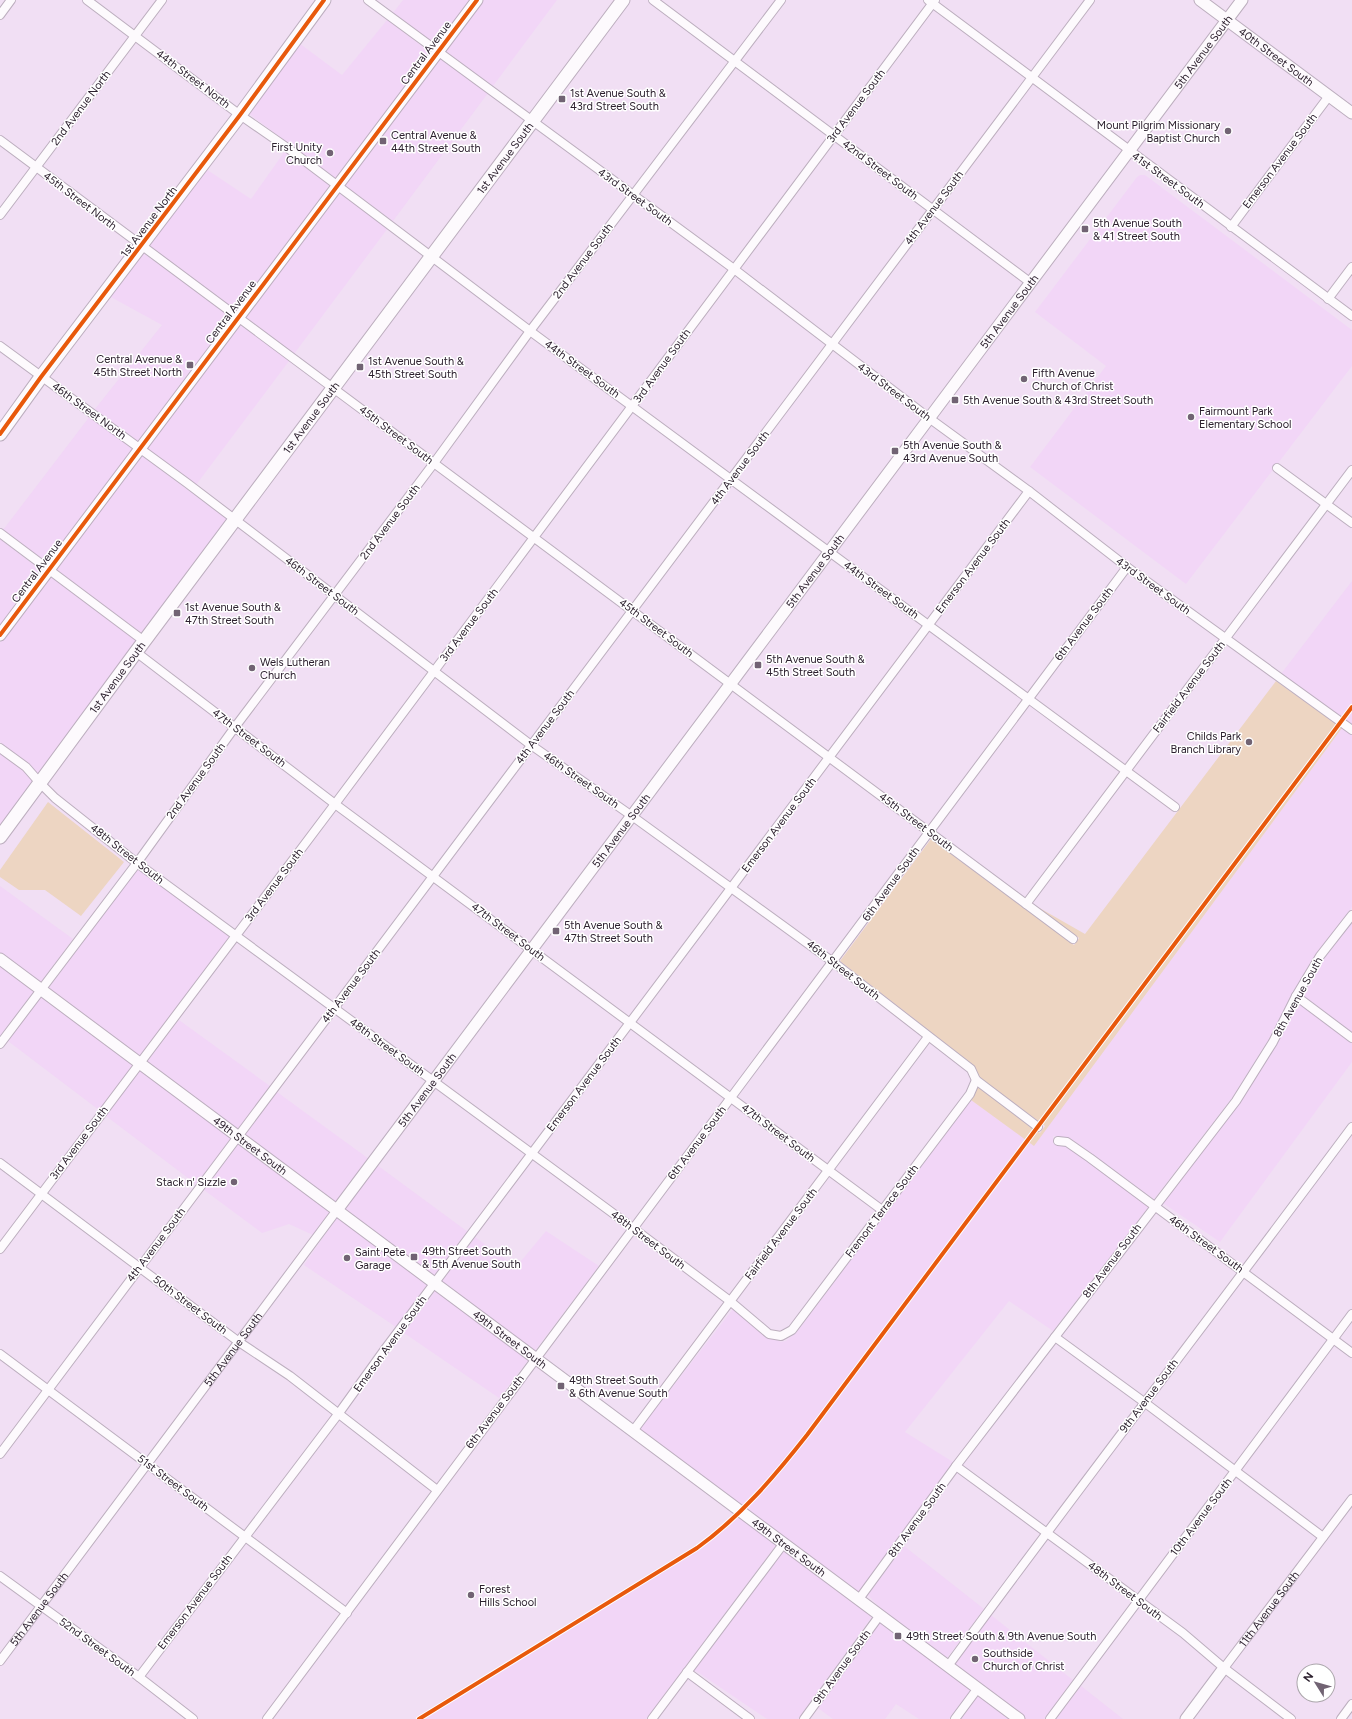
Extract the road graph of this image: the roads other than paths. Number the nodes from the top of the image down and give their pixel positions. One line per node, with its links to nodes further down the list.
1 (11, 0): 14 (street)
2 (88, 0): 16 (street, 44th Street North)
3 (162, 0): 16 (street, 2nd Avenue North)
4 (324, 0): 22 (main road, 1st Avenue North)
5 (368, 0): 17 (street, 43rd Street South)
6 (476, 0): 17 (main road, Central Avenue)
7 (623, 0): 23 (main road, 1st Avenue South)
8 (652, 0): 18 (street, 42nd Street South)
9 (781, 0): 18 (street, 2nd Avenue South)
10 (1090, 0): 19 (street, 4th Avenue South)
11 (1200, 0): 15 (main road, 40th Street South)
12 (1243, 0): 15 (main road, 5th Avenue South)
13 (931, 1): 19 (street, 41st Street South); 24 (street, 3rd Avenue South)
14 (0, 15)
15 (1227, 21): 20 (main road, 40th Street South); 26 (main road, 5th Avenue South)
16 (135, 36): 22 (street, 44th Street North); 27 (street, 2nd Avenue North)
17 (438, 52): 23 (street, 43rd Street South); 28 (main road, Central Avenue)
18 (735, 63): 24 (street, 42nd Street South); 29 (street, 2nd Avenue South)
19 (1032, 78): 26 (street, 41st Street South); 30 (street, 4th Avenue South)
20 (1329, 96): 21 (main road, 40th Street South); 32 (street, Emerson Avenue South)
21 (1352, 113)
22 (240, 115): 28 (street, 44th Street North); 33 (main road, 1st Avenue North)
23 (533, 122): 29 (street, 43rd Street South); 34 (main road, 1st Avenue South)
24 (833, 136): 30 (street, 42nd Street South); 36 (street, 3rd Avenue South)
25 (0, 140): 27 (street, 45th Street North)
26 (1129, 151): 32 (street, 41st Street South); 37 (main road, 5th Avenue South)
27 (36, 168): 31 (street, 2nd Avenue North); 33 (street, 45th Street North)
28 (338, 185): 34 (street, 44th Street South); 40 (main road, Central Avenue)
29 (633, 195): 36 (street, 43rd Street South); 41 (street, 2nd Avenue South)
30 (933, 210): 37 (street, 42nd Street South); 42 (street, 4th Avenue South)
31 (0, 216)
32 (1231, 227): 38 (street, 41st Street South)
33 (142, 247): 40 (street, 45th Street North); 44 (main road, 1st Avenue North)
34 (432, 256): 41 (street, 44th Street South); 45 (main road, 1st Avenue South)
35 (1352, 268): 38 (street)
36 (734, 269): 42 (street, 43rd Street South); 46 (street, 3rd Avenue South)
37 (1031, 283): 47 (main road, 5th Avenue South)
38 (1328, 299): 39 (street, 41st Street South)
39 (1352, 316)
40 (238, 318): 45 (street, 45th Street South); 49 (main road, Central Avenue)
41 (530, 331): 46 (street, 44th Street South); 50 (street, 2nd Avenue South)
42 (832, 344): 47 (street, 43rd Street South); 53 (street, 4th Avenue South)
43 (0, 346): 44 (street, 46th Street North)
44 (42, 377): 48 (main road, 1st Avenue North); 49 (street, 46th Street North)
45 (333, 388): 50 (street, 45th Street South); 56 (main road, 1st Avenue South)
46 (632, 406): 53 (street, 44th Street South); 59 (street, 3rd Avenue South)
47 (929, 418): 54 (street, 43rd Street South); 60 (main road, 5th Avenue South)
48 (0, 434)
49 (140, 448): 56 (street, 46th Street South); 62 (main road, Central Avenue)
50 (434, 463): 59 (street, 45th Street South); 63 (street, 2nd Avenue South)
51 (1277, 468): 55 (street)
52 (1352, 470): 55 (street, Fairfield Avenue South)
53 (731, 479): 60 (street, 44th Street South); 64 (street, 4th Avenue South)
54 (1029, 491): 61 (street, 43rd Street South); 65 (street, Emerson Avenue South)
55 (1326, 504): 57 (street); 67 (street, Fairfield Avenue South)
56 (234, 520): 63 (street, 46th Street South); 68 (main road, 1st Avenue South)
57 (1352, 523)
58 (0, 533): 62 (street)
59 (534, 538): 64 (street, 45th Street South); 70 (street, 3rd Avenue South)
60 (830, 552): 65 (street, 44th Street South); 71 (main road, 5th Avenue South)
61 (1126, 567): 67 (street, 43rd Street South); 72 (street, 6th Avenue South)
62 (49, 570): 66 (main road, Central Avenue); 68 (street)
63 (335, 596): 70 (street, 46th Street South); 73 (street, 2nd Avenue South)
64 (632, 611): 71 (street, 45th Street South); 75 (street, 4th Avenue South)
65 (929, 625): 72 (street, 44th Street South); 77 (street, Emerson Avenue South)
66 (0, 635)
67 (1225, 638): 74 (street, 43rd Street South); 78 (street, Fairfield Avenue South)
68 (144, 640): 69 (main road, 1st Avenue South)
69 (136, 652): 73 (street, 47th Street South); 79 (main road, 1st Avenue South)
70 (434, 671): 75 (street, 46th Street South); 80 (street, 3rd Avenue South)
71 (731, 684): 77 (street, 45th Street South); 82 (main road, 5th Avenue South)
72 (1029, 698): 78 (street, 44th Street South); 83 (street, 6th Avenue South)
73 (235, 727): 80 (street, 47th Street South); 85 (street, 2nd Avenue South)
74 (1352, 730)
75 (531, 746): 82 (street, 46th Street South); 86 (street, 4th Avenue South)
76 (0, 748): 79 (street, 48th Street South)
77 (829, 758): 83 (street, 45th Street South); 87 (street, Emerson Avenue South)
78 (1126, 770): 81 (street, 44th Street South); 88 (street, Fairfield Avenue South)
79 (40, 783): 84 (main road, 1st Avenue South); 85 (street, 48th Street South)
80 (335, 804): 86 (street, 47th Street South); 90 (street, 3rd Avenue South)
81 (1175, 807)
82 (632, 816): 87 (street, 46th Street South); 92 (main road, 5th Avenue South)
83 (929, 832): 88 (street, 45th Street South); 94 (street, 6th Avenue South)
84 (0, 837)
85 (137, 863): 90 (street, 48th Street South); 95 (street, 2nd Avenue South)
86 (433, 876): 92 (street, 47th Street South); 97 (street, 4th Avenue South)
87 (732, 887): 94 (street, 46th Street South); 98 (street, Emerson Avenue South)
88 (1026, 904): 91 (street, 45th Street South)
89 (1352, 914): 96 (street, 8th Avenue South)
90 (236, 935): 97 (street, 48th Street South); 102 (street, 3rd Avenue South)
91 (1073, 939)
92 (532, 950): 98 (street, 47th Street South); 104 (main road, 5th Avenue South)
93 (0, 959): 95 (main road, 49th Street South)
94 (833, 962): 99 (street, 46th Street South); 105 (street, 6th Avenue South)
95 (41, 990): 101 (street, 2nd Avenue South); 102 (main road, 49th Street South)
96 (1296, 996): 100 (street); 114 (street, 8th Avenue South)
97 (334, 1008): 104 (street, 48th Street South); 108 (street, 4th Avenue South)
98 (630, 1023): 105 (street, 47th Street South); 110 (street, Emerson Avenue South)
99 (928, 1037): 103 (street, 46th Street South); 112 (street, Fairfield Avenue South)
100 (1352, 1038)
101 (0, 1044)
102 (140, 1063): 108 (main road, 49th Street South); 113 (street, 3rd Avenue South)
103 (976, 1080): 106 (street, 46th Street South); 116 (street, Fremont Terrace South)
104 (434, 1081): 110 (street, 48th Street South); 115 (main road, 5th Avenue South)
105 (731, 1098): 112 (street, 47th Street South); 117 (street, 6th Avenue South)
106 (1038, 1127)
107 (1352, 1127): 120 (street, 9th Avenue South)
108 (238, 1136): 115 (main road, 49th Street South); 119 (street, 4th Avenue South)
109 (1058, 1141): 114 (street, 46th Street South)
110 (532, 1154): 117 (street, 48th Street South); 121 (street, Emerson Avenue South)
111 (0, 1163): 113 (street, 50th Street South)
112 (828, 1170): 116 (street, 47th Street South); 122 (street, Fairfield Avenue South)
113 (41, 1194): 118 (street, 3rd Avenue South); 119 (street, 50th Street South)
114 (1155, 1206): 120 (street, 46th Street South); 125 (street, 8th Avenue South)
115 (337, 1210): 121 (main road, 49th Street South); 127 (street, 5th Avenue South)
116 (882, 1210): 124 (street, Fremont Terrace South)
117 (633, 1228): 122 (street, 48th Street South); 130 (street, 6th Avenue South)
118 (0, 1249)
119 (140, 1267): 127 (street, 50th Street South); 131 (street, 4th Avenue South)
120 (1244, 1272): 126 (street, 46th Street South); 132 (street, 9th Avenue South)
121 (434, 1284): 130 (main road, 49th Street South); 133 (street, Emerson Avenue South)
122 (730, 1301): 124 (street, 48th Street South); 134 (street, Fairfield Avenue South)
123 (1352, 1314): 126 (street, 10th Avenue South)
124 (782, 1336)
125 (1055, 1336): 132 (street); 137 (street, 8th Avenue South)
126 (1334, 1339): 128 (street, 46th Street South); 138 (street, 10th Avenue South)
127 (239, 1342): 133 (street, 50th Street South); 136 (street, 5th Avenue South)
128 (1352, 1352)
129 (0, 1354): 131 (street, 51st Street South)
130 (536, 1358): 134 (main road, 49th Street South); 139 (street, 6th Avenue South)
131 (48, 1390): 135 (street, 4th Avenue South); 136 (street, 51st Street South)
132 (1144, 1402): 138 (street); 141 (street, 9th Avenue South)
133 (339, 1413): 139 (street, 50th Street South); 142 (street, Emerson Avenue South)
134 (633, 1431): 144 (main road, 49th Street South)
135 (0, 1454)
136 (147, 1464): 142 (street, 51st Street South); 148 (street, 5th Avenue South)
137 (956, 1466): 141 (street, 48th Street South); 146 (street, 8th Avenue South)
138 (1235, 1471): 143 (street); 147 (street, 10th Avenue South)
139 (437, 1490): 149 (street, 6th Avenue South)
140 (1352, 1499): 143 (street, 11th Avenue South)
141 (1046, 1534): 147 (street, 48th Street South); 152 (street, 9th Avenue South)
142 (245, 1536): 149 (street, 51st Street South); 155 (street, Emerson Avenue South)
143 (1323, 1537): 153 (street, 11th Avenue South)
144 (784, 1543): 146 (main road, 49th Street South); 154 (street)
145 (0, 1576): 148 (street, 52nd Street South)
146 (859, 1599): 150 (main road, 49th Street South)
147 (1138, 1601): 153 (street, 48th Street South); 165 (street, 10th Avenue South)
148 (41, 1606): 151 (street, 5th Avenue South); 155 (street, 52nd Street South)
149 (347, 1613): 159 (street, 6th Avenue South)
150 (880, 1615): 152 (main road, 49th Street South); 162 (street, 9th Avenue South)
151 (0, 1661)
152 (948, 1666): 156 (main road, 49th Street South)
153 (1224, 1668): 166 (main road, 11th Avenue South); 167 (street, 48th Street South)
154 (687, 1672): 160 (street); 161 (street)
155 (139, 1677): 158 (street, 52nd Street South)
156 (978, 1688): 163 (street); 164 (main road, 49th Street South)
157 (1352, 1704): 168 (street)
158 (193, 1719)
159 (267, 1719)
160 (652, 1719)
161 (750, 1719)
162 (804, 1719)
163 (955, 1719)
164 (1019, 1719)
165 (1050, 1719)
166 (1186, 1719)
167 (1291, 1719)
168 (1341, 1719)

